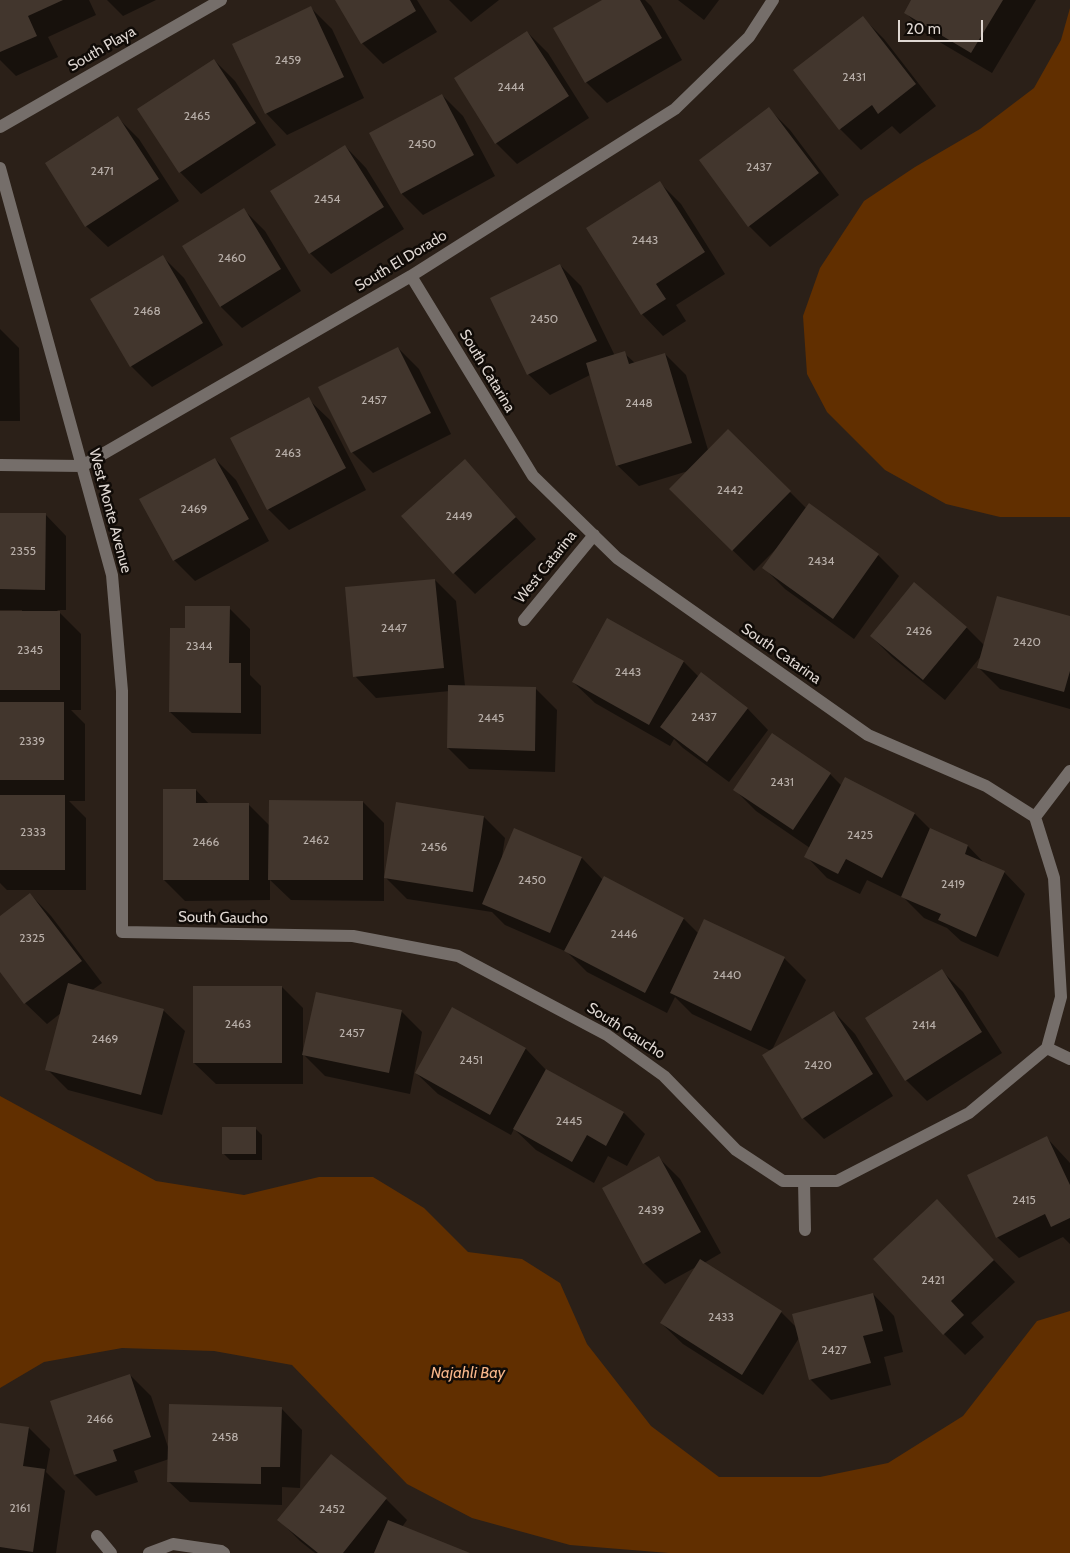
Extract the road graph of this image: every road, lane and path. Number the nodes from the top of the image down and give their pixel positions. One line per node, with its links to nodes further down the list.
1 (220, 0): 3 (street, South Playa)
2 (773, 0): 5 (street, South El Dorado)
3 (0, 127)
4 (0, 168): 7 (street, West Monte Avenue)
5 (411, 276): 7 (street, South El Dorado); 8 (street, South Catarina)
6 (0, 465): 7 (street)
7 (82, 466): 12 (street, West Monte Avenue)
8 (594, 535): 9 (street, West Catarina); 11 (street, South Catarina)
9 (524, 620)
10 (1070, 771): 11 (street)
11 (1035, 817): 13 (street)
12 (122, 932): 15 (street, South Gaucho)
13 (1047, 1048): 14 (street); 15 (street, South Gaucho)
14 (1070, 1060)
15 (804, 1181): 16 (street)
16 (805, 1230)
17 (97, 1536): 18 (street)
18 (111, 1553)
19 (149, 1553): 20 (street)
20 (224, 1553)

